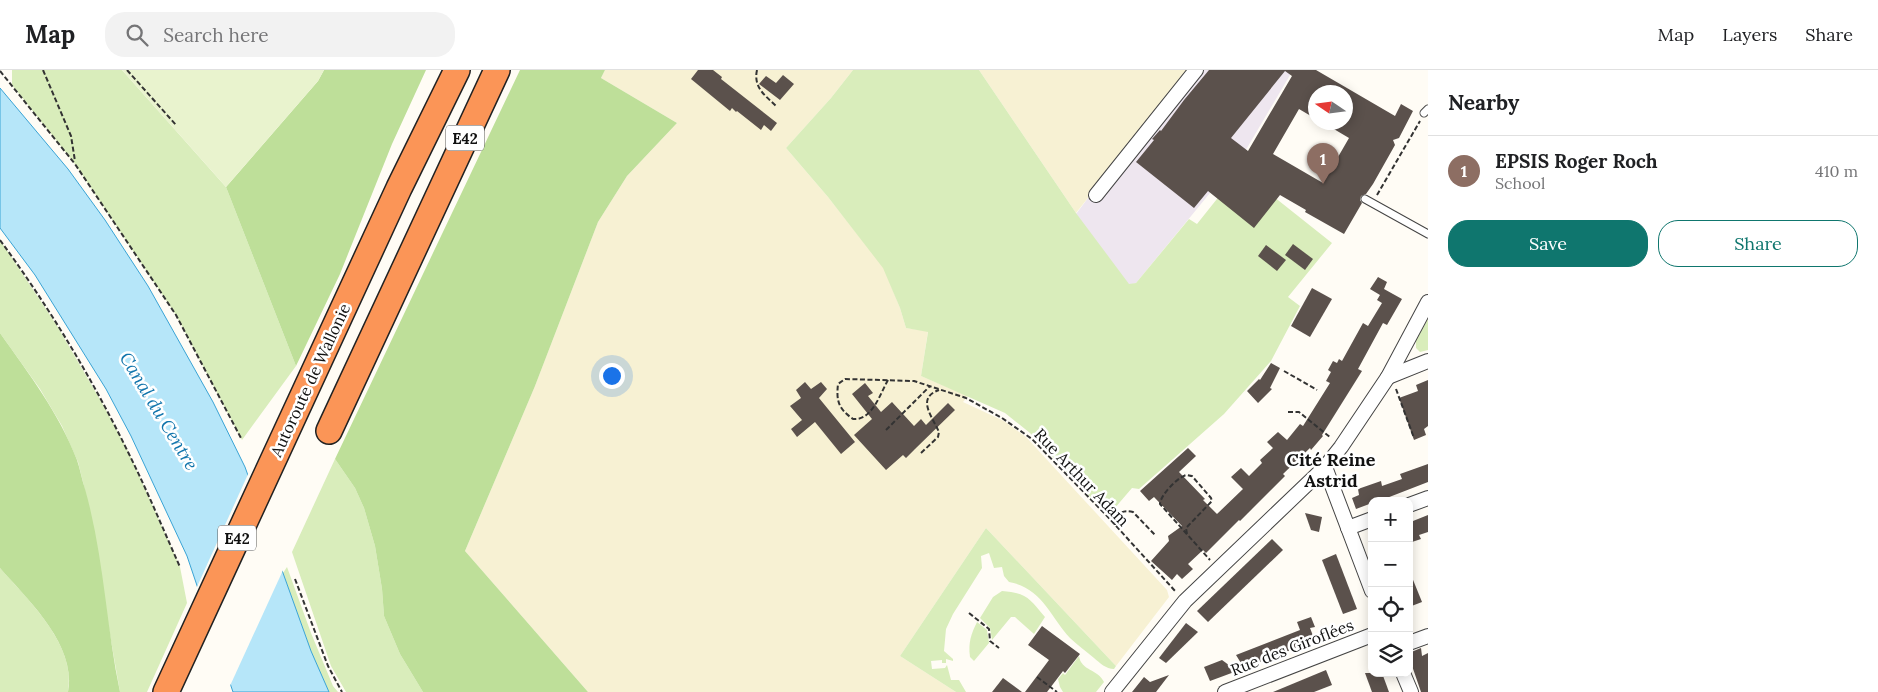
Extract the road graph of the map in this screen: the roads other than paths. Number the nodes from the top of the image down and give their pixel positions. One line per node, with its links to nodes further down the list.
1 (457, 70): 21 (highway, Autoroute de Wallonie / E42)
2 (497, 70): 10 (highway, E42)
3 (1196, 70): 4 (street)
4 (1096, 194)
5 (1365, 199): 6 (lane)
6 (1428, 234)
7 (1428, 302): 9 (street)
8 (1428, 361): 9 (street)
9 (1390, 376): 11 (street)
10 (329, 431)
11 (1325, 467): 15 (street); 22 (street)
12 (1428, 498): 13 (street)
13 (1413, 504)
14 (1368, 520): 15 (street)
15 (1348, 528): 16 (street)
16 (1371, 587)
17 (1428, 636): 19 (street)
18 (1368, 637): 23 (street, Rue des Giroflées)
19 (1413, 642)
20 (1404, 677): 24 (street)
21 (166, 692)
22 (1112, 692)
23 (1225, 692)
24 (1410, 692)

